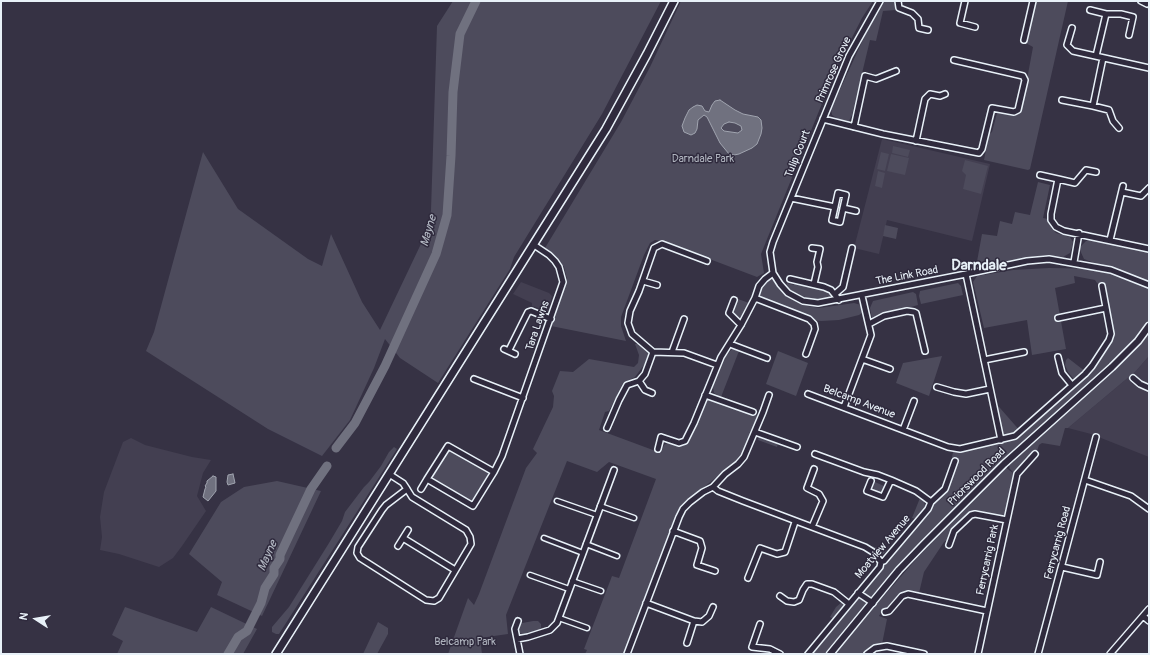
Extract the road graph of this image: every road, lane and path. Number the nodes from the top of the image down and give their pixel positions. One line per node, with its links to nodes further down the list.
1 (674, 1): 39 (main road)
2 (880, 1): 23 (street, Primrose Grove)
3 (898, 1): 12 (street)
4 (965, 1): 10 (street)
5 (1033, 1): 14 (street)
6 (1141, 1): 7 (street)
7 (1147, 4)
8 (1090, 10): 9 (street)
9 (1106, 14): 13 (street); 15 (street)
10 (975, 27)
11 (1072, 28): 15 (street)
12 (928, 30)
13 (1129, 35)
14 (1024, 40)
15 (1096, 56): 16 (street)
16 (1103, 58): 18 (street); 22 (street)
17 (954, 60): 26 (street, Primrose Grove)
18 (1149, 68)
19 (896, 71): 24 (street)
20 (945, 94): 26 (street)
21 (1062, 100): 22 (street)
22 (1093, 106): 25 (street)
23 (823, 119): 24 (street, Primrose Grove); 33 (street, Tulip Court)
24 (854, 127): 26 (street, Primrose Grove)
25 (1119, 128)
26 (916, 140)
27 (1096, 172): 29 (street)
28 (1040, 175): 29 (street)
29 (1058, 179): 37 (street)
30 (1123, 186): 32 (street)
31 (1149, 188): 32 (street)
32 (1122, 192): 38 (street)
33 (791, 198): 34 (street); 45 (street, Tulip Court)
34 (835, 207): 35 (street); 35 (street)
35 (843, 208): 36 (street)
36 (856, 211)
37 (1079, 234): 38 (street); 44 (street)
38 (1110, 240): 42 (street)
39 (534, 245): 60 (street, Tara Lawns); 106 (main road)
40 (812, 248): 49 (street)
41 (852, 248): 53 (street)
42 (1149, 249)
43 (707, 261): 48 (street)
44 (1074, 262): 46 (street, The Link Road); 51 (street, The Link Road)
45 (774, 273): 55 (street); 57 (street, The Link Road)
46 (966, 274): 54 (street, The Link Road); 75 (street)
47 (790, 279): 49 (street)
48 (643, 281): 50 (street); 67 (street)
49 (814, 284): 53 (street)
50 (657, 285)
51 (1149, 285)
52 (1102, 286): 58 (street, Belcamp Avenue)
53 (835, 294): 57 (street)
54 (862, 296): 57 (street, The Link Road); 62 (street)
55 (755, 298): 63 (street); 71 (street)
56 (734, 300): 63 (street)
57 (839, 300)
58 (1106, 308): 59 (street); 81 (street, Belcamp Avenue)
59 (1058, 318)
60 (551, 319): 70 (street); 89 (street, Tara Lawns)
61 (684, 319): 68 (street)
62 (868, 324): 66 (street); 74 (street)
63 (742, 325): 65 (street)
64 (1149, 326): 145 (street, Priorswood Road)
65 (730, 344): 73 (street); 76 (street)
66 (925, 351)
67 (653, 352): 68 (street); 80 (street)
68 (672, 352): 76 (street)
69 (1024, 352): 75 (street)
70 (515, 354)
71 (806, 354)
72 (1058, 357): 81 (street)
73 (767, 358)
74 (862, 359): 77 (street); 91 (street)
75 (984, 360): 84 (street)
76 (717, 365): 87 (street)
77 (890, 369)
78 (1133, 378): 83 (street)
79 (474, 379): 89 (street)
80 (639, 381): 85 (street); 93 (street)
81 (1071, 384): 97 (street, Belcamp Avenue)
82 (937, 387): 84 (street)
83 (1149, 388)
84 (990, 389): 97 (street)
85 (652, 393)
86 (808, 394): 91 (street, Belcamp Avenue)
87 (705, 395): 92 (street); 99 (street)
88 (769, 395): 95 (street)
89 (523, 398): 105 (street, Tara Lawns)
90 (914, 401): 94 (street, Belcamp Avenue)
91 (844, 407): 94 (street, Belcamp Avenue)
92 (753, 412)
93 (607, 428)
94 (903, 430): 97 (street, Belcamp Avenue)
95 (755, 432): 98 (street); 111 (street)
96 (1096, 437): 109 (street, Ferrycarrig Road)
97 (1001, 440)
98 (797, 447)
99 (658, 449)
100 (815, 454): 108 (street)
101 (1035, 454): 120 (street)
102 (955, 461): 115 (street, Moatview Avenue)
103 (814, 469): 122 (street)
104 (614, 470): 116 (street)
105 (494, 472): 107 (street); 107 (street, Tara Lawns)
106 (389, 474): 112 (street); 160 (main road)
107 (427, 479): 113 (street)
108 (891, 480): 110 (street); 115 (street)
109 (1085, 480): 117 (street); 134 (street, Ferrycarrig Road)
110 (871, 481)
111 (713, 487): 121 (street); 124 (street)
112 (407, 489): 135 (street); 135 (street)
113 (421, 489)
114 (557, 501): 118 (street)
115 (931, 502): 132 (street, Moatview Avenue)
116 (600, 506): 118 (street); 119 (street)
117 (1149, 509)
118 (597, 515): 127 (street)
119 (634, 518)
120 (1007, 520): 128 (street, Ferrycarrig Park); 149 (street, Ferrycarrig Park)
121 (795, 522): 122 (street); 138 (street)
122 (812, 527): 132 (street)
123 (408, 530): 125 (street)
124 (673, 531): 136 (street); 144 (street)
125 (402, 538): 129 (street); 135 (street)
126 (544, 538): 130 (street)
127 (586, 544): 130 (street); 131 (street)
128 (949, 545)
129 (398, 546)
130 (583, 553): 139 (street)
131 (618, 556)
132 (881, 562): 142 (street, Moatview Avenue)
133 (1100, 562): 134 (street)
134 (1062, 567): 169 (street, Ferrycarrig Road)
135 (455, 570)
136 (714, 571)
137 (530, 576): 140 (street)
138 (748, 578)
139 (572, 581): 140 (street); 141 (street)
140 (569, 589): 152 (street)
141 (601, 591)
142 (858, 593): 145 (street); 146 (street, Moatview Avenue)
143 (780, 596): 146 (street)
144 (646, 603): 154 (street); 162 (street)
145 (873, 603): 165 (street, Priorswood Road)
146 (849, 604): 164 (street, Moatview Avenue)
147 (713, 607): 154 (street)
148 (1149, 609): 151 (street)
149 (987, 611): 150 (street); 168 (street, Ferrycarrig Park)
150 (885, 612)
151 (1143, 616): 155 (street); 170 (street)
152 (558, 618): 157 (street); 158 (street)
153 (518, 621): 158 (street)
154 (694, 621): 159 (street)
155 (1149, 621)
156 (760, 624): 163 (street)
157 (588, 628)
158 (517, 639): 161 (street)
159 (687, 643)
160 (276, 654)
161 (520, 654)
162 (627, 654)
163 (780, 654)
164 (808, 654)
165 (830, 654)
166 (867, 654): 167 (street)
167 (924, 654)
168 (978, 654)
169 (1038, 654)
170 (1110, 654)

